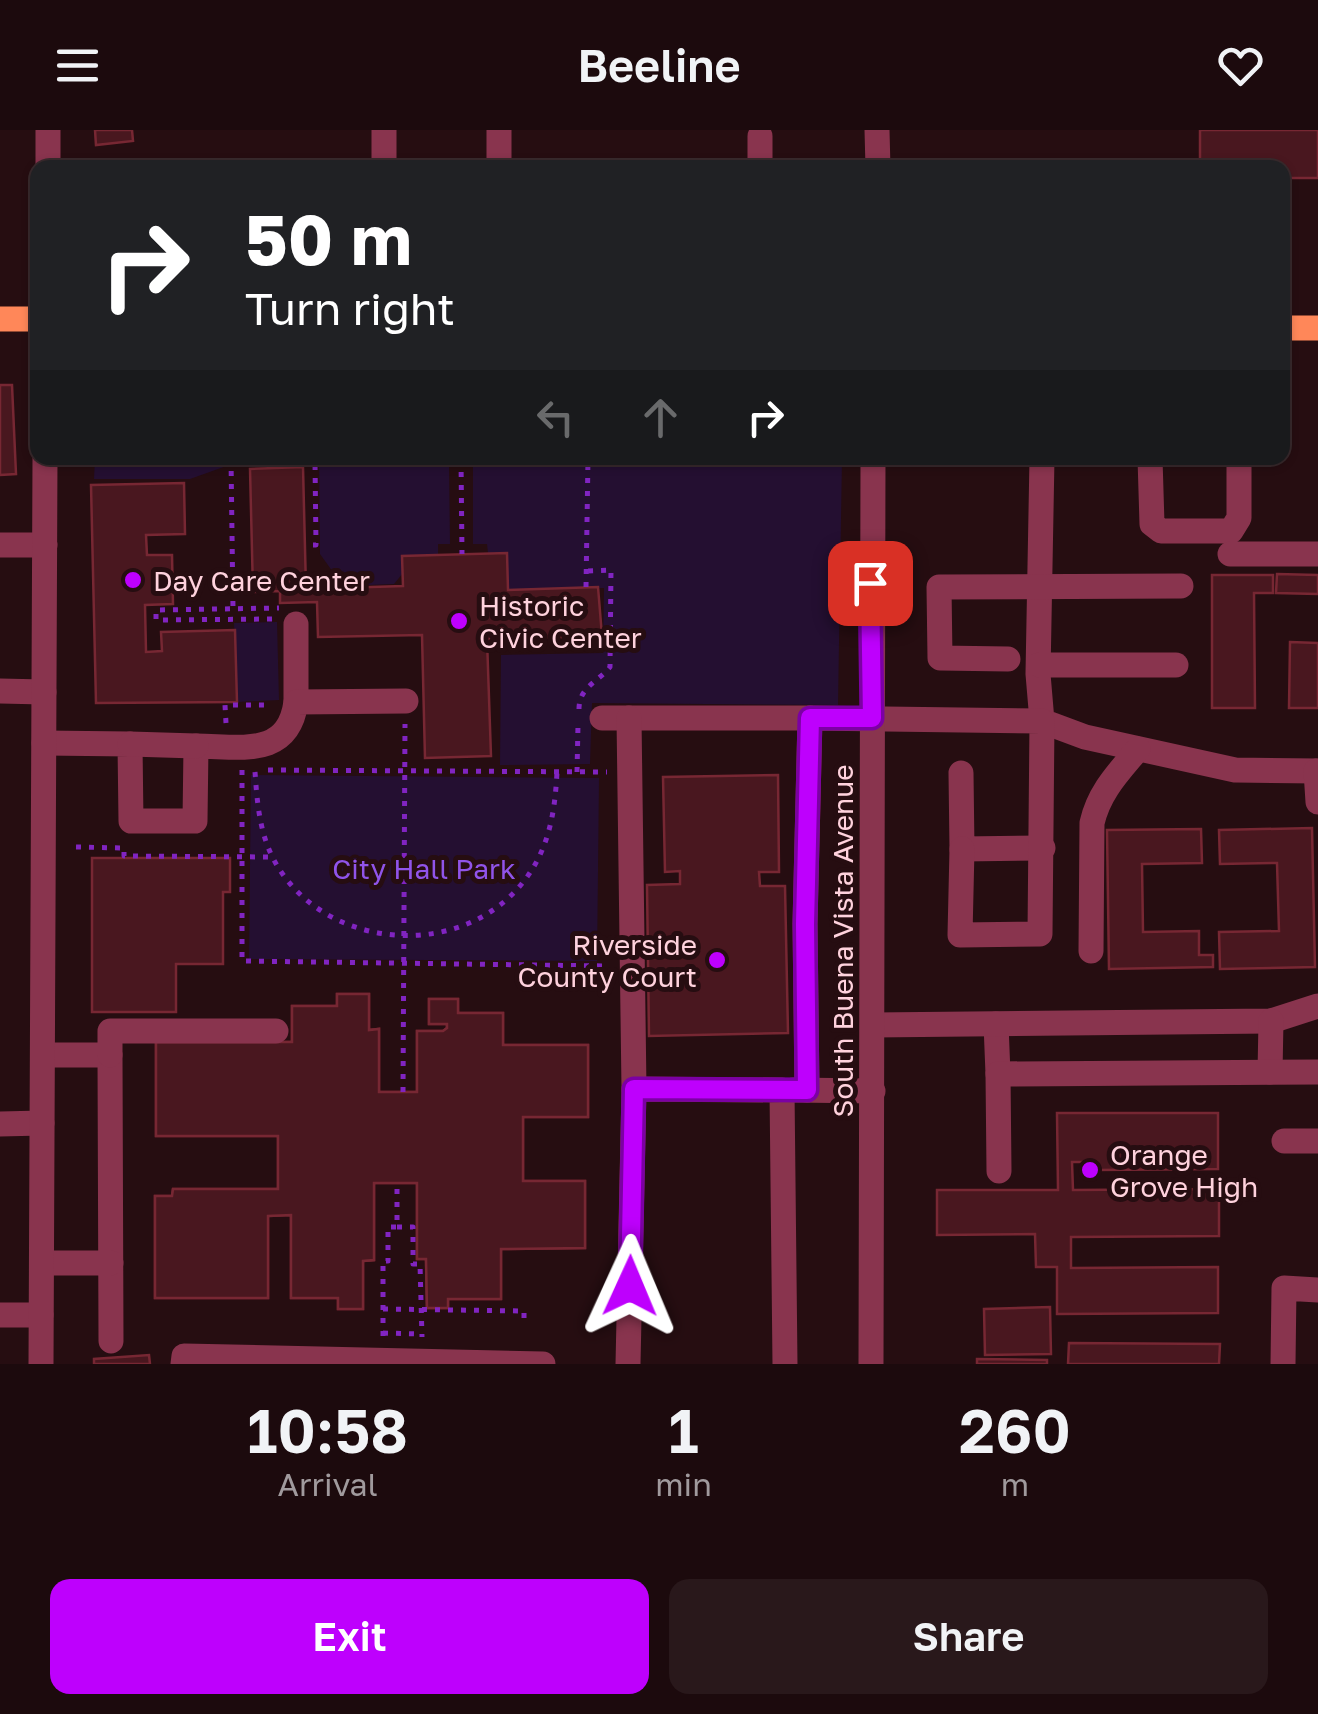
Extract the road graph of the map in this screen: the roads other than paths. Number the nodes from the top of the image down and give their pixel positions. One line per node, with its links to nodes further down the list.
1 (48, 130): 6 (street)
2 (384, 130): 7 (street)
3 (499, 130): 8 (street)
4 (877, 130): 10 (street)
5 (760, 136): 9 (street)
6 (48, 160)
7 (384, 160)
8 (498, 160)
9 (760, 160)
10 (878, 160)
11 (0, 318): 12 (main road)
12 (30, 318)
13 (1290, 328): 14 (main road)
14 (1318, 328)
15 (46, 465): 21 (street)
16 (873, 465): 37 (street, South Buena Vista Avenue)
17 (1042, 465): 24 (street)
18 (1150, 465): 19 (street)
19 (1239, 465)
20 (0, 545): 21 (street)
21 (45, 545): 31 (street)
22 (1230, 554): 23 (street)
23 (1318, 554)
24 (1041, 586): 25 (street); 27 (street); 28 (street)
25 (1180, 586)
26 (288, 621): 33 (street)
27 (1008, 659)
28 (1038, 665): 29 (street); 38 (street)
29 (1176, 665)
30 (0, 691): 31 (street)
31 (44, 692): 39 (street)
32 (406, 701): 33 (street)
33 (289, 704): 41 (street)
34 (602, 718): 35 (street)
35 (630, 718): 36 (street); 59 (street)
36 (810, 718): 37 (street); 60 (street)
37 (872, 718): 38 (street); 52 (street, South Buena Vista Avenue)
38 (1042, 721): 42 (street); 46 (street)
39 (44, 743): 40 (street); 54 (street)
40 (130, 744): 41 (street); 41 (street)
41 (196, 746)
42 (1138, 749): 43 (street); 48 (street)
43 (1317, 770): 45 (street)
44 (961, 773): 47 (street)
45 (1318, 802)
46 (1042, 848): 47 (street); 47 (street)
47 (962, 849)
48 (1091, 950)
49 (1318, 1006): 50 (street)
50 (1271, 1021): 51 (street); 56 (street)
51 (996, 1024): 52 (street); 58 (street)
52 (873, 1025): 61 (street, South Buena Vista Avenue)
53 (276, 1031): 55 (street)
54 (43, 1055): 55 (street); 62 (street)
55 (110, 1055): 68 (street)
56 (1270, 1072): 57 (street); 58 (street)
57 (1318, 1072)
58 (998, 1074): 66 (street)
59 (634, 1089): 60 (street); 78 (street)
60 (794, 1090): 61 (street); 79 (street)
61 (872, 1091): 80 (street, South Buena Vista Avenue)
62 (42, 1123): 63 (street); 67 (street)
63 (0, 1124)
64 (1284, 1141): 65 (street)
65 (1318, 1141)
66 (998, 1171)
67 (42, 1263): 68 (street); 71 (street)
68 (111, 1263): 72 (street)
69 (1318, 1290): 81 (street)
70 (0, 1315): 71 (street)
71 (41, 1315): 75 (street)
72 (112, 1341)
73 (370, 1362): 74 (street); 76 (street)
74 (434, 1363): 77 (street)
75 (41, 1364)
76 (183, 1364)
77 (543, 1364)
78 (628, 1364)
79 (786, 1364)
80 (872, 1364)
81 (1283, 1364)

